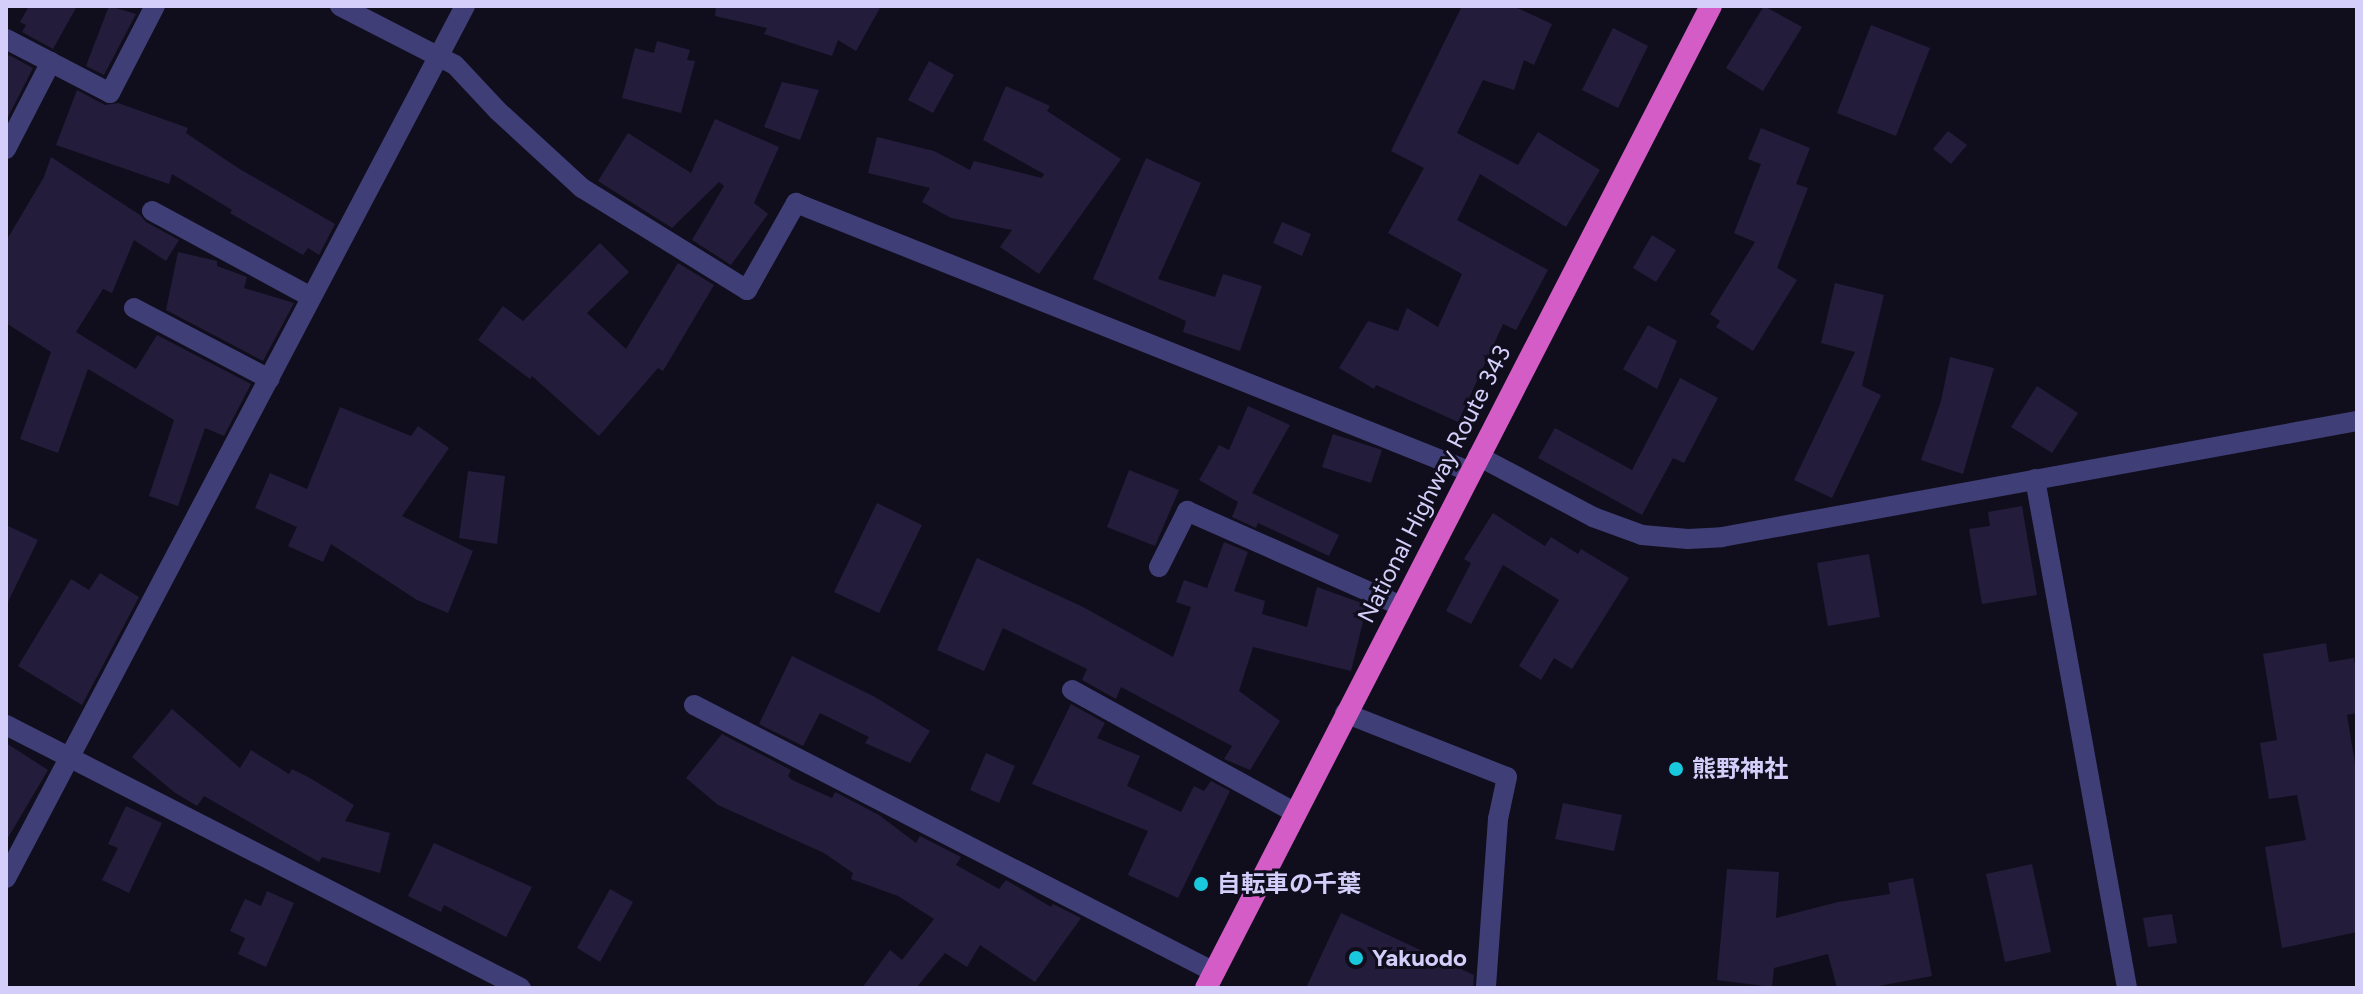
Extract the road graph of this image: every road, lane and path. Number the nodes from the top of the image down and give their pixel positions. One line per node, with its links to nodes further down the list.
1 (155, 6): 7 (street)
2 (340, 6): 6 (street)
3 (465, 6): 6 (street)
4 (1711, 6): 14 (highway, National Highway Route 343)
5 (6, 39): 7 (street)
6 (439, 55): 10 (street); 14 (street)
7 (51, 62): 8 (street)
8 (6, 149)
9 (152, 211): 10 (street)
10 (311, 297): 12 (street)
11 (134, 308): 12 (street)
12 (269, 379): 22 (street)
13 (2357, 421): 15 (street)
14 (1474, 464): 15 (street); 17 (highway, National Highway Route 343)
15 (2035, 479): 28 (street)
16 (1159, 567): 17 (street)
17 (1401, 606): 20 (highway, National Highway Route 343)
18 (1072, 690): 23 (street)
19 (694, 705): 25 (street)
20 (1345, 713): 23 (highway, National Highway Route 343); 27 (street)
21 (6, 725): 22 (street)
22 (69, 759): 24 (street); 26 (street)
23 (1296, 813): 25 (highway, National Highway Route 343)
24 (6, 878)
25 (1210, 980)
26 (521, 988)
27 (1486, 988)
28 (2127, 988)

